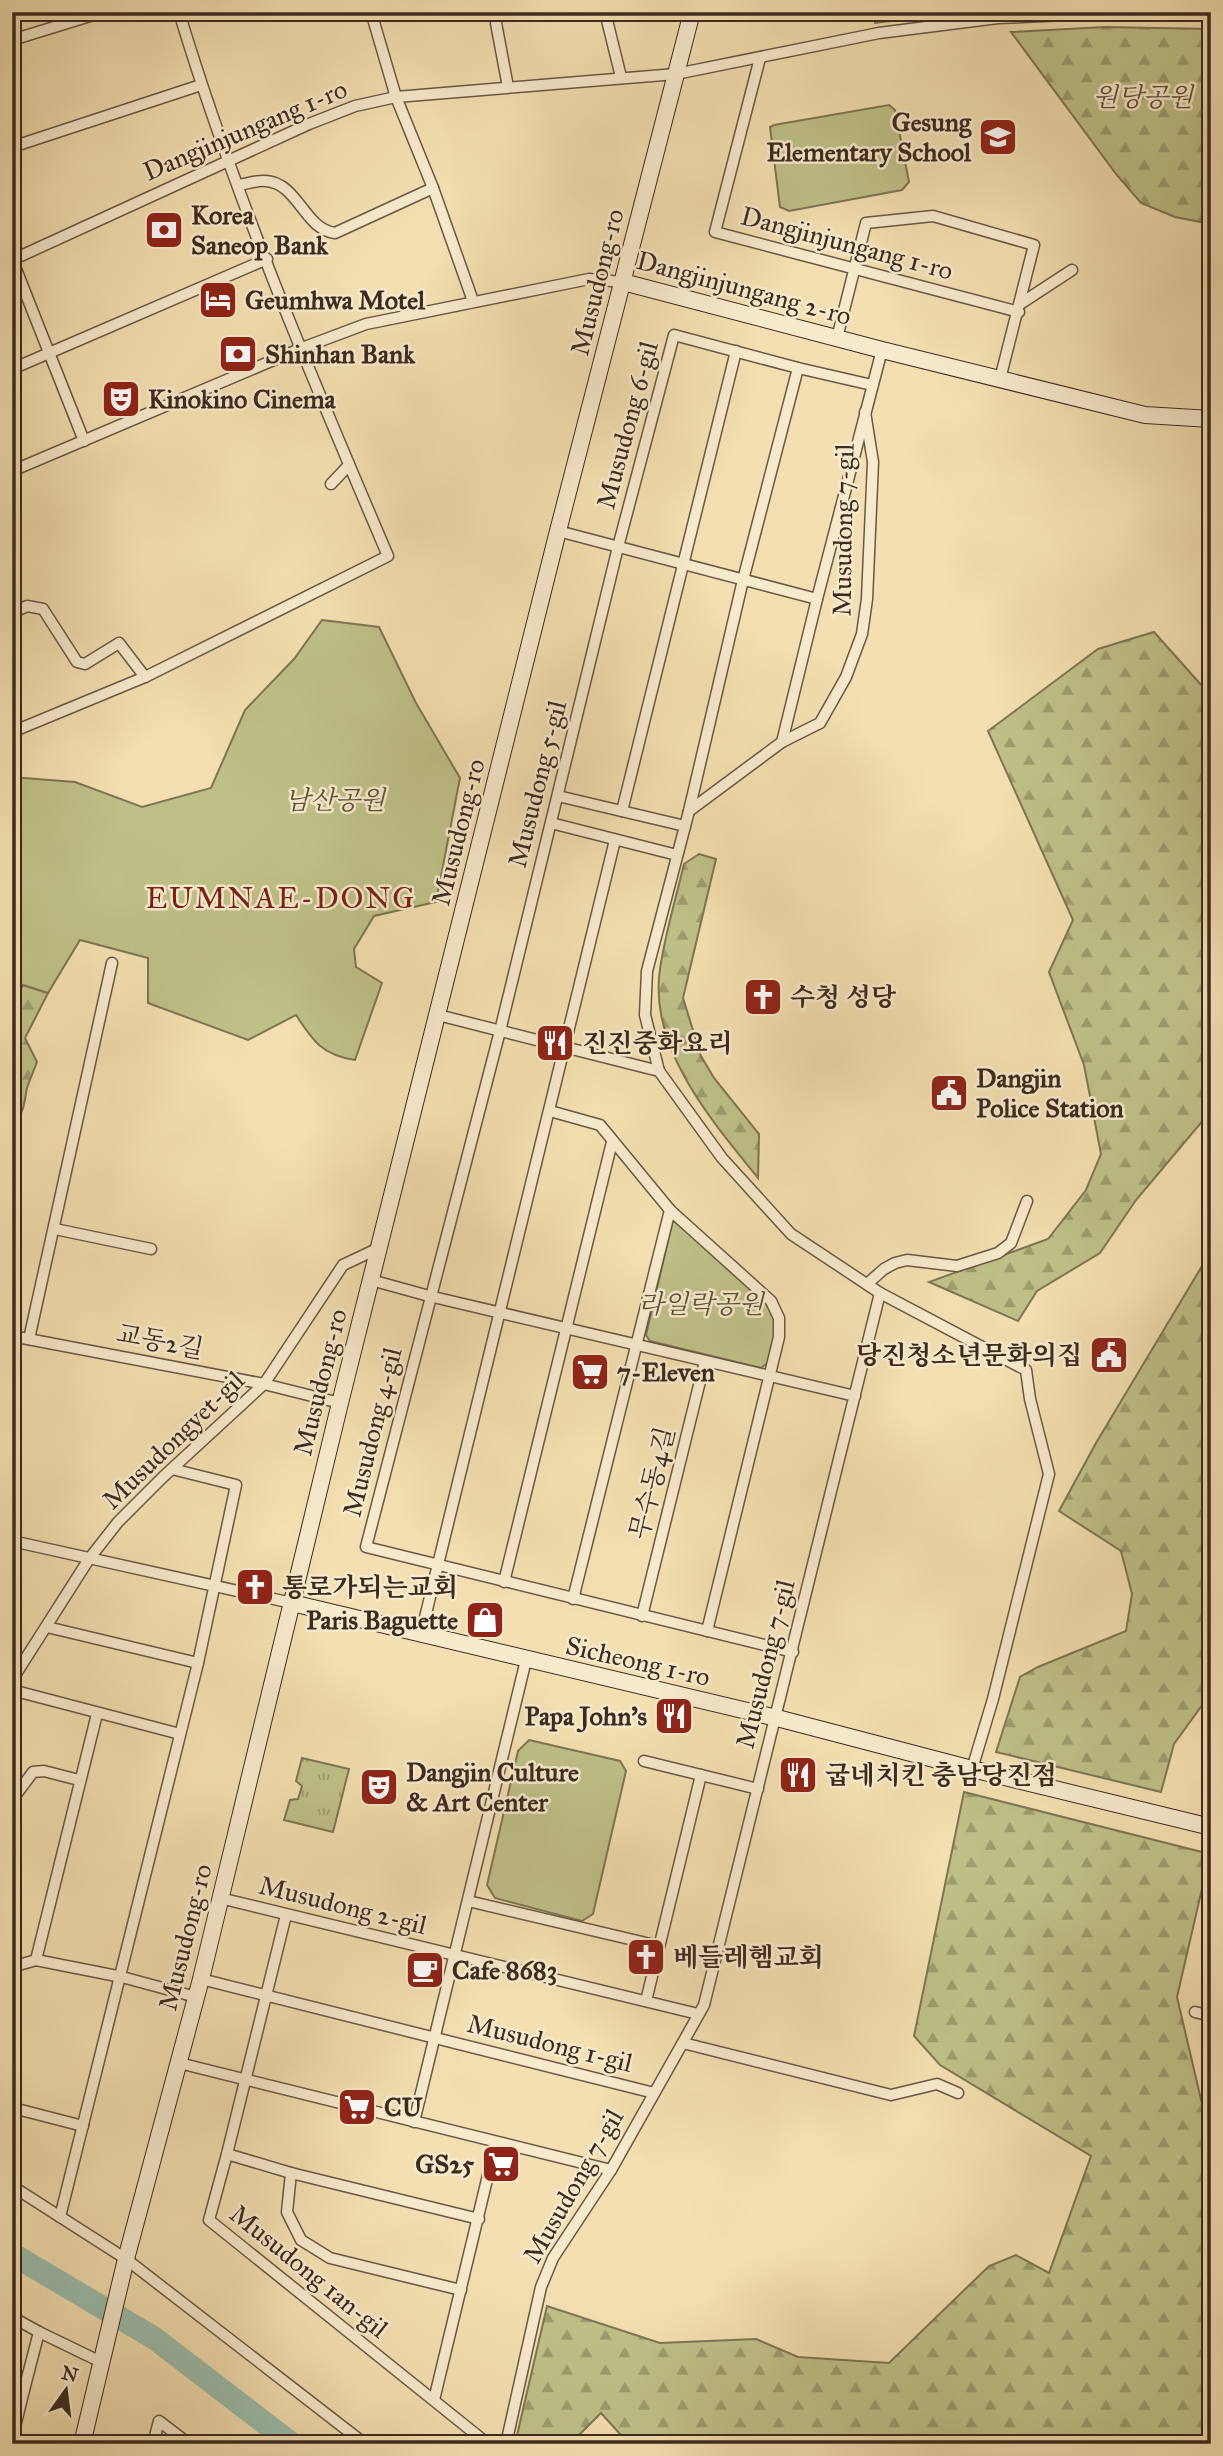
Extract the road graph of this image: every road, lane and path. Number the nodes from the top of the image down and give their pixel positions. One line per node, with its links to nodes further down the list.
1 (103, 12): 8 (street)
2 (179, 12): 12 (street)
3 (371, 12): 14 (street)
4 (605, 12): 11 (street)
5 (692, 12): 10 (street, Musudong-ro)
6 (1211, 15): 9 (street, Dangjinjungang 1-ro)
7 (496, 23): 13 (street)
8 (12, 40)
9 (760, 58): 10 (street, Dangjinjungang 1-ro); 21 (street, Dangjinjungang 1-ro)
10 (676, 74): 11 (street, Dangjinjungang 1-ro); 23 (street, Musudong-ro)
11 (621, 77): 13 (street, Dangjinjungang 1-ro)
12 (201, 85): 15 (street); 16 (street)
13 (508, 87): 14 (street, Dangjinjungang 1-ro)
14 (396, 97): 16 (street, Dangjinjungang 1-ro); 18 (street)
15 (12, 147)
16 (228, 159): 17 (street); 19 (street, Dangjinjungang 1-ro)
17 (238, 185): 18 (street); 20 (street)
18 (433, 188): 24 (street)
19 (12, 259): 30 (street)
20 (267, 259): 27 (street); 30 (street)
21 (855, 269): 25 (street, Dangjinjungang 1-ro); 25 (street, Dangjinjungang 2-ro); 26 (street)
22 (1072, 270): 25 (street)
23 (623, 282): 24 (street, Dangjinjungang 2-ro); 26 (street, Dangjinjungang 2-ro); 41 (street, Musudong-ro)
24 (473, 302): 27 (street, Dangjinjungang 2-ro)
25 (1019, 308): 33 (street, Dangjinjungang 2-ro)
26 (837, 338): 28 (street, Dangjinjungang 2-ro)
27 (302, 348): 37 (street, Dangjinjungang 2-ro); 38 (street)
28 (882, 350): 33 (street, Dangjinjungang 2-ro); 34 (street, Musudong 7-gil)
29 (736, 351): 31 (street, Musudong 6-gil); 42 (street, Musudong 6-gil); 43 (street)
30 (48, 354): 32 (street); 37 (street)
31 (798, 368): 34 (street, Musudong 6-gil); 44 (street)
32 (12, 369)
33 (1000, 379): 36 (street, Dangjinjungang 2-ro)
34 (872, 385): 35 (street, Musudong 7-gil)
35 (865, 412): 45 (street, Musudong 7-gil); 49 (street, Musudong 7-gil)
36 (1211, 418)
37 (84, 440): 39 (street, Dangjinjungang 2-ro)
38 (349, 465): 40 (street); 47 (street)
39 (12, 471)
40 (331, 484)
41 (558, 531): 42 (street, Musudong 6-gil); 58 (street, Musudong-ro)
42 (618, 547): 43 (street, Musudong 6-gil); 50 (street, Musudong 5-gil)
43 (683, 564): 44 (street, Musudong 6-gil); 51 (street)
44 (744, 580): 45 (street, Musudong 6-gil); 52 (street)
45 (817, 599): 49 (street, Musudong 7-gil)
46 (12, 613): 47 (street)
47 (145, 677): 48 (street)
48 (12, 732)
49 (782, 742): 52 (street, Musudong 7-gil)
50 (558, 796): 51 (street); 53 (street, Musudong 5-gil)
51 (622, 811): 54 (street)
52 (689, 811): 54 (street)
53 (551, 823): 55 (street); 59 (street, Musudong 5-gil)
54 (685, 826): 56 (street)
55 (615, 840): 56 (street); 60 (street)
56 (677, 855): 61 (street)
57 (112, 963): 66 (street)
58 (438, 1014): 59 (street); 67 (street, Musudong-ro)
59 (500, 1031): 60 (street); 72 (street, Musudong 4-gil)
60 (565, 1047): 61 (street); 62 (street)
61 (659, 1071): 70 (street)
62 (550, 1111): 63 (street); 73 (street)
63 (612, 1142): 65 (street); 74 (street)
64 (1027, 1201): 70 (street)
65 (670, 1210): 77 (street); 79 (street)
66 (55, 1229): 68 (street); 76 (street)
67 (379, 1248): 69 (street, Musudong-ro); 80 (street, Musudongyet-gil)
68 (150, 1249)
69 (371, 1280): 72 (street); 82 (street, Musudong-ro)
70 (867, 1284): 71 (street)
71 (880, 1293): 81 (street, Musudong 7-gil); 104 (street)
72 (429, 1296): 73 (street); 86 (street, Musudong 4-gil)
73 (498, 1312): 74 (street); 86 (street)
74 (566, 1328): 77 (street); 87 (street)
75 (12, 1336): 76 (street, 교동2길)
76 (29, 1339): 80 (street, 교동2길)
77 (636, 1345): 78 (street); 89 (street)
78 (705, 1361): 79 (street); 91 (street, 무수동4길)
79 (769, 1376): 81 (street); 93 (street)
80 (264, 1384): 82 (street, 교동2길); 83 (street, Musudongyet-gil)
81 (855, 1396): 95 (street, Musudong 7-gil)
82 (340, 1403): 90 (street, Musudong-ro)
83 (172, 1469): 85 (street, Musudongyet-gil); 88 (street)
84 (12, 1541): 85 (street)
85 (89, 1559): 88 (street); 92 (street, Musudongyet-gil)
86 (438, 1566): 87 (street, Musudong 4-gil); 94 (street)
87 (504, 1582): 89 (street, Musudong 4-gil)
88 (214, 1587): 90 (street); 97 (street)
89 (573, 1599): 91 (street, Musudong 4-gil)
90 (292, 1603): 94 (street, Sicheong 1-ro); 110 (street, Musudong-ro)
91 (642, 1616): 93 (street, Musudong 4-gil)
92 (47, 1627): 97 (street); 98 (street, Musudongyet-gil)
93 (707, 1631): 95 (street, Musudong 4-gil)
94 (421, 1634): 96 (street, Sicheong 1-ro)
95 (793, 1652): 101 (street, Musudong 7-gil)
96 (526, 1660): 101 (street, Sicheong 1-ro); 111 (street, Musudong 2-gil)
97 (198, 1663): 102 (street)
98 (12, 1680)
99 (12, 1690): 100 (street)
100 (97, 1714): 102 (street); 106 (street)
101 (777, 1718): 104 (street, Sicheong 1-ro); 107 (street, Musudong 7-gil)
102 (180, 1734): 117 (street)
103 (644, 1761): 105 (street)
104 (972, 1769): 109 (street, Sicheong 1-ro)
105 (701, 1775): 107 (street); 113 (street)
106 (79, 1780): 108 (street); 115 (street)
107 (758, 1789): 123 (street, Musudong 7-gil)
108 (12, 1800)
109 (1211, 1827)
110 (220, 1898): 112 (street, Musudong 2-gil); 118 (street, Musudong-ro)
111 (468, 1901): 113 (street); 114 (street, Musudong 2-gil)
112 (286, 1915): 114 (street, Musudong 2-gil); 119 (street)
113 (659, 1946): 121 (street)
114 (455, 1956): 121 (street, Musudong 2-gil); 125 (street, Musudong 1-gil)
115 (36, 1959): 116 (street); 117 (street)
116 (12, 1967)
117 (122, 1977): 120 (street); 133 (street)
118 (201, 1979): 119 (street, Musudong 1-gil); 120 (street, Musudong-ro)
119 (266, 1996): 125 (street, Musudong 1-gil); 128 (street)
120 (196, 1997): 127 (street, Musudong-ro)
121 (646, 2001): 123 (street, Musudong 2-gil)
122 (1195, 2012): 124 (street)
123 (698, 2014): 126 (street, Musudong 7-gil)
124 (1211, 2016)
125 (434, 2038): 129 (street, Musudong 1-gil); 132 (street, Musudong 1-gil)
126 (683, 2043): 129 (street, Musudong 7-gil); 130 (street)
127 (179, 2063): 128 (street); 141 (street, Musudong-ro)
128 (245, 2080): 132 (street); 135 (street, Musudong 1an-gil)
129 (654, 2093): 136 (street, Musudong 7-gil)
130 (958, 2093)
131 (12, 2094): 133 (street)
132 (414, 2122): 134 (street)
133 (83, 2126): 139 (street)
134 (496, 2142): 136 (street); 140 (street)
135 (227, 2154): 137 (street, Musudong 1an-gil); 147 (street, Musudong 1an-gil)
136 (611, 2170): 154 (street, Musudong 7-gil)
137 (291, 2173): 140 (street, Musudong 1an-gil); 142 (street, Musudong 1an-gil)
138 (12, 2186): 139 (street)
139 (60, 2217): 141 (street)
140 (479, 2219): 142 (street)
141 (126, 2259): 145 (street, Musudong-ro); 152 (street)
142 (461, 2290): 147 (street)
143 (12, 2317): 144 (street)
144 (39, 2332): 145 (street); 146 (street)
145 (103, 2357): 149 (street)
146 (18, 2389): 148 (street)
147 (434, 2400): 153 (street, Musudong 1an-gil)
148 (12, 2439)
149 (82, 2444)
150 (153, 2444): 151 (street)
151 (189, 2444)
152 (365, 2444)
153 (488, 2444)
154 (506, 2444)

